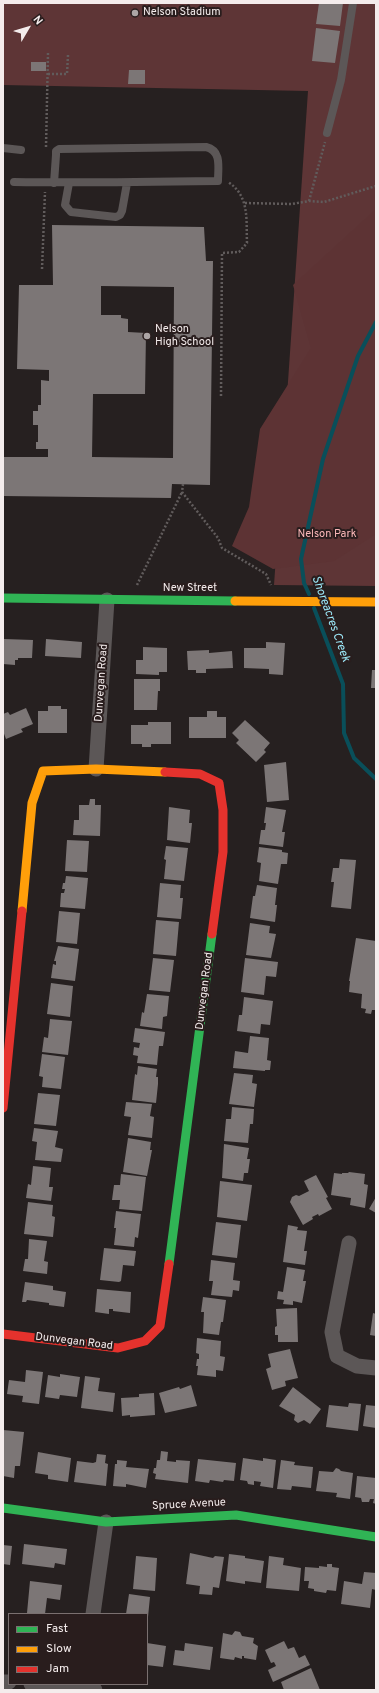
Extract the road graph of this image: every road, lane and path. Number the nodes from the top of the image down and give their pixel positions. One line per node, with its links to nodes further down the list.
1 (353, 3): 4 (lane)
2 (68, 55): 3 (path)
3 (48, 74)
4 (327, 133): 13 (path)
5 (3, 148): 6 (lane)
6 (21, 150)
7 (218, 181): 10 (lane); 11 (lane); 14 (path)
8 (14, 182): 11 (lane)
9 (69, 182): 10 (lane); 10 (lane); 11 (lane)
10 (126, 182)
11 (54, 183)
12 (376, 186): 13 (path)
13 (309, 201): 14 (path)
14 (245, 203): 15 (path)
15 (221, 396)
16 (183, 484): 17 (path)
17 (182, 492): 20 (path); 21 (path)
18 (3, 598): 19 (street, New Street)
19 (107, 600): 20 (street, New Street); 23 (street, Dunvegan Road)
20 (129, 601): 21 (street, New Street)
21 (278, 602): 22 (street, New Street)
22 (376, 602)
23 (96, 769): 24 (street); 26 (street, Dunvegan Road)
24 (3, 1108)
25 (349, 1242): 27 (street)
26 (3, 1334)
27 (376, 1368)
28 (3, 1508): 29 (street, Spruce Avenue)
29 (106, 1522): 30 (street, Spruce Avenue); 31 (street)
30 (376, 1537)
31 (93, 1613)
32 (50, 1685): 33 (street)
33 (87, 1687)

